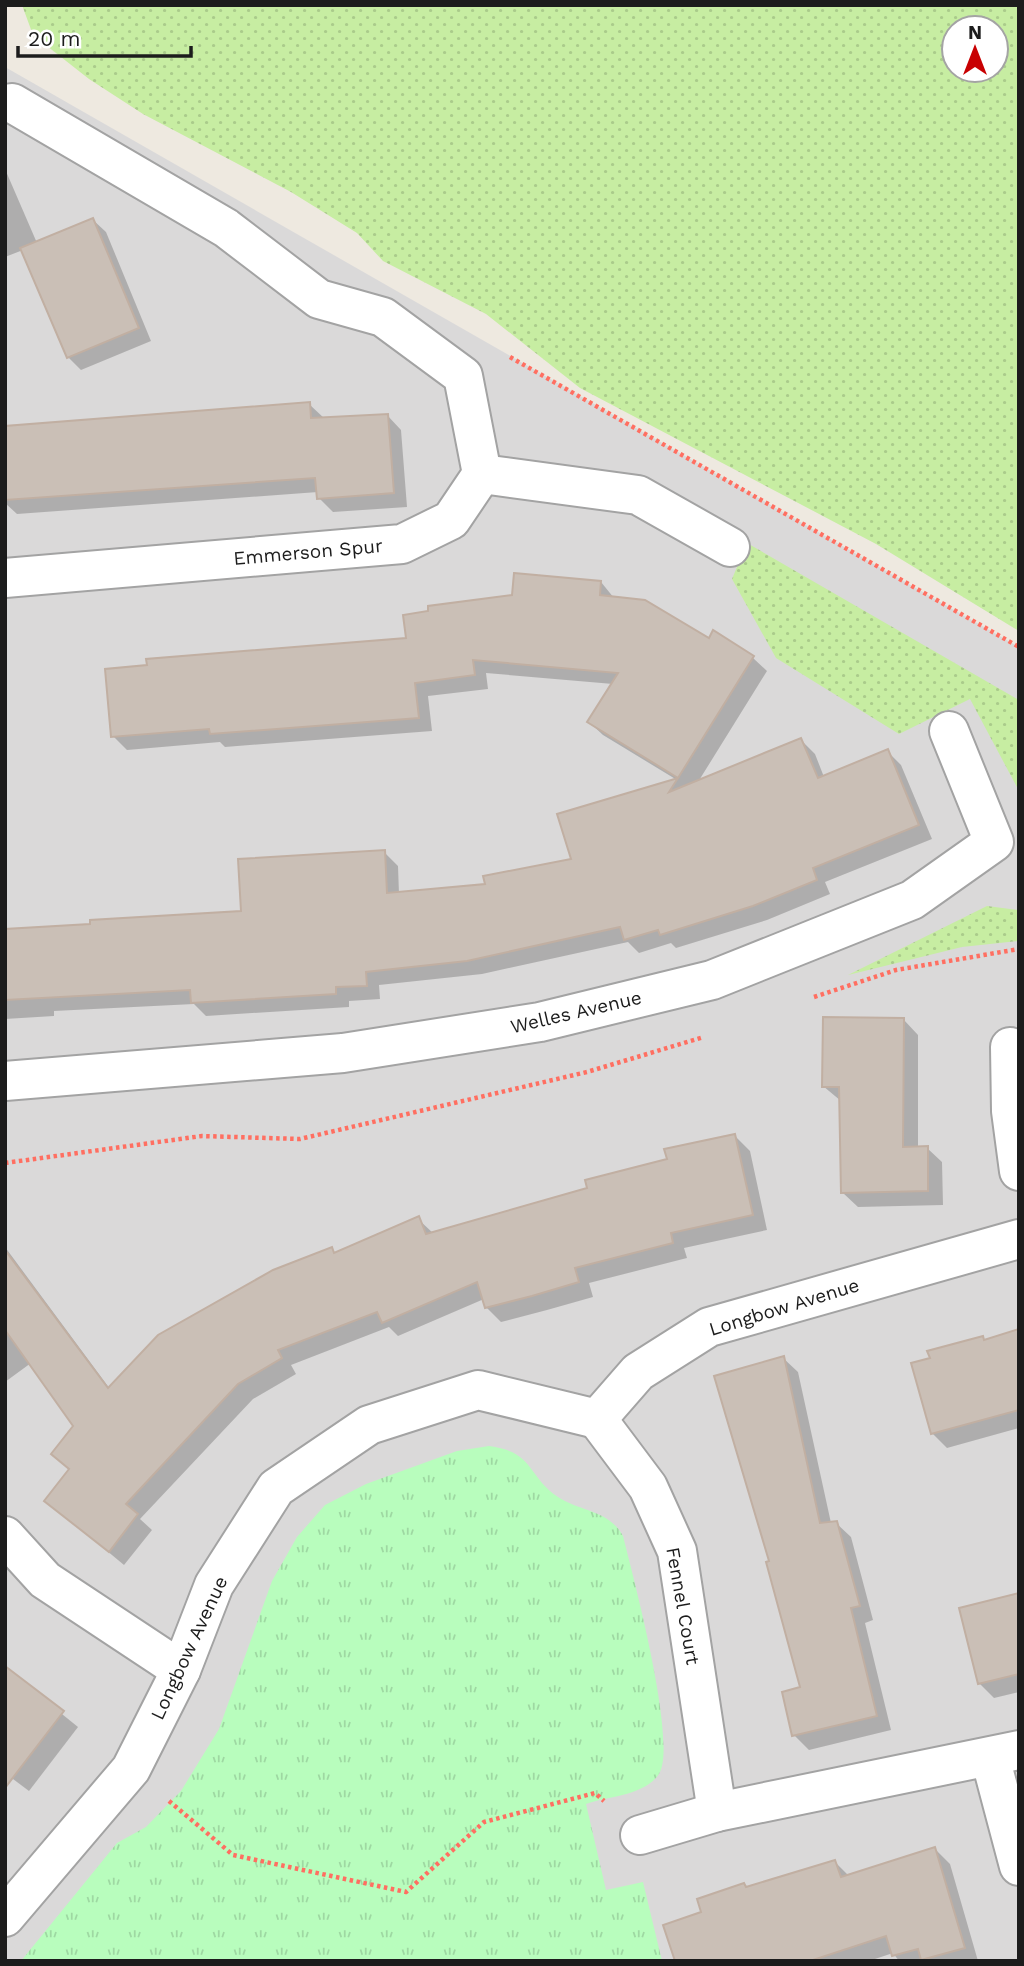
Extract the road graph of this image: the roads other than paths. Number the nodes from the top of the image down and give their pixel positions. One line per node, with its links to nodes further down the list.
1 (12, 103): 2 (street)
2 (482, 474): 3 (street); 4 (street, Emmerson Spur)
3 (730, 547)
4 (5, 578)
5 (948, 732): 7 (street, Welles Avenue)
6 (1010, 1047): 8 (street)
7 (5, 1081)
8 (1019, 1171)
9 (1019, 1239): 10 (street, Longbow Avenue)
10 (597, 1419): 12 (street, Longbow Avenue); 14 (street, Fennel Court)
11 (5, 1536): 12 (street)
12 (180, 1671): 17 (street, Longbow Avenue)
13 (1004, 1754): 14 (street); 16 (street)
14 (717, 1812): 15 (street)
15 (640, 1835)
16 (1019, 1866)
17 (5, 1917)

